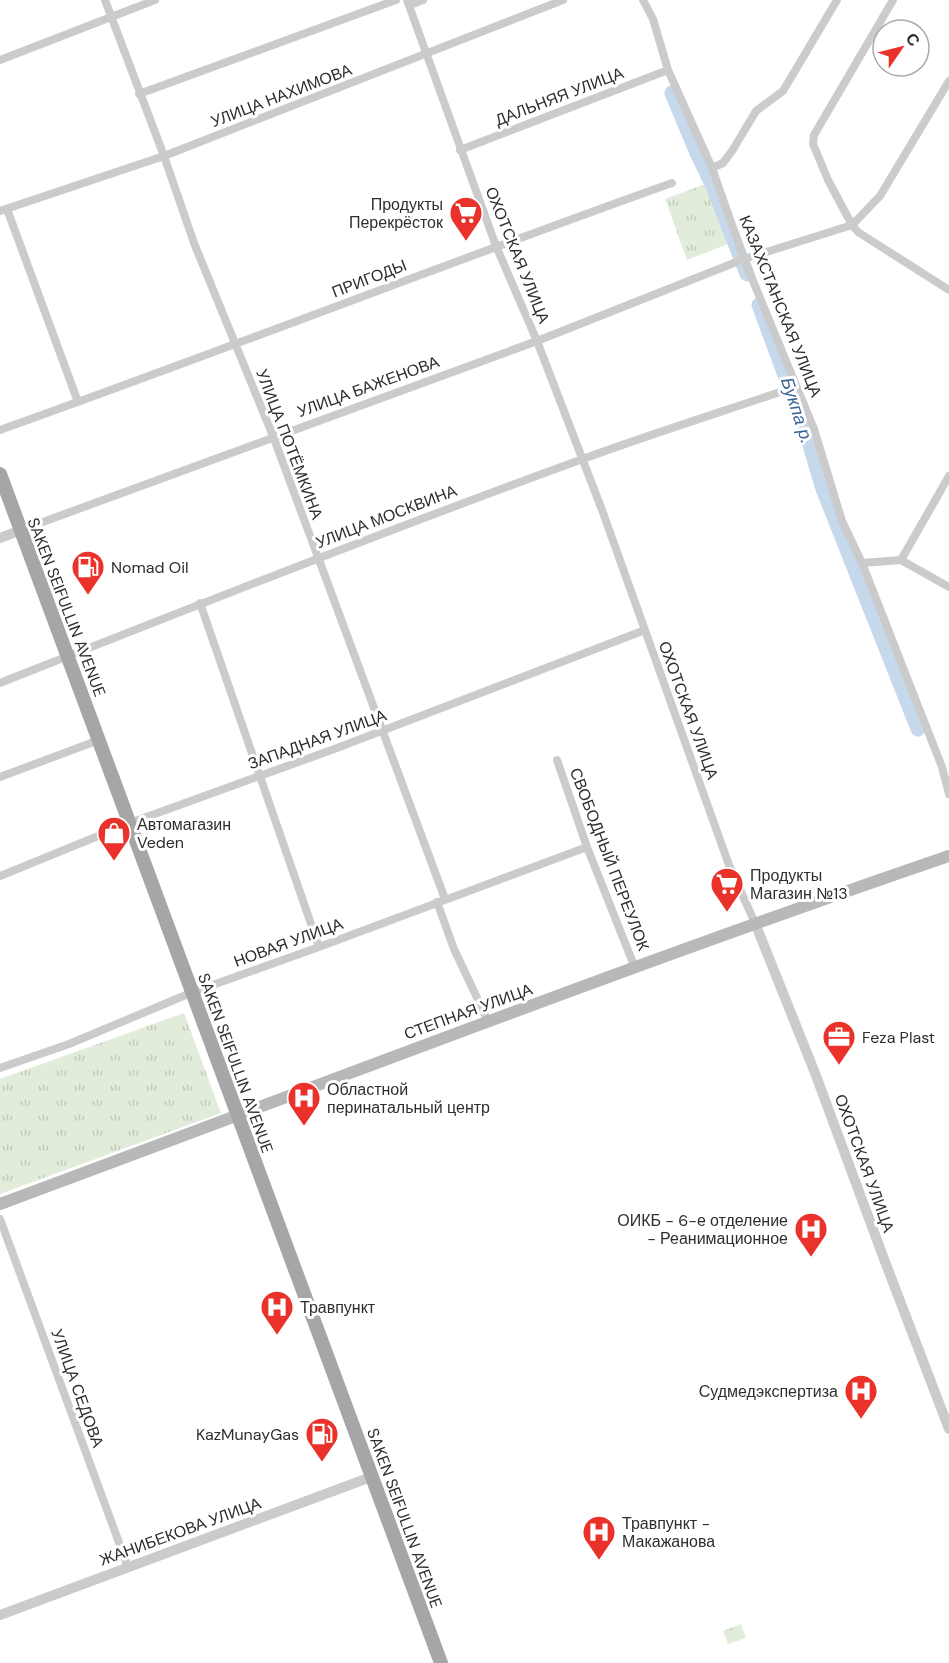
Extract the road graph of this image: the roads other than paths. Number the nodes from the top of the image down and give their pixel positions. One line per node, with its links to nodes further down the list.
1 (105, 0): 12 (street, УЛИЦА ПОТЁМКИНА)
2 (155, 0): 12 (street)
3 (396, 0): 17 (street)
4 (423, 0): 10 (street)
5 (534, 0): 11 (street)
6 (563, 0): 11 (street, УЛИЦА НАХИМОВА)
7 (643, 0): 15 (street, КАЗАХСТАНСКАЯ УЛИЦА)
8 (837, 0): 20 (street)
9 (893, 0): 23 (street)
10 (408, 3): 13 (street, ОХОТСКАЯ УЛИЦА)
11 (543, 8): 13 (street, УЛИЦА НАХИМОВА)
12 (113, 16): 14 (street); 17 (street, УЛИЦА ПОТЁМКИНА)
13 (427, 53): 18 (street, ОХОТСКАЯ УЛИЦА); 19 (street, УЛИЦА НАХИМОВА)
14 (0, 60)
15 (668, 70): 18 (street, ДАЛЬНЯЯ УЛИЦА); 20 (street, КАЗАХСТАНСКАЯ УЛИЦА)
16 (949, 81): 23 (street)
17 (139, 94): 19 (street, УЛИЦА ПОТЁМКИНА)
18 (460, 150): 24 (street, ОХОТСКАЯ УЛИЦА)
19 (164, 156): 22 (street, УЛИЦА НАХИМОВА); 28 (street, УЛИЦА ПОТЁМКИНА)
20 (712, 168): 25 (street, КАЗАХСТАНСКАЯ УЛИЦА)
21 (672, 183): 24 (street, ПРИГОДЫ)
22 (3, 210): 30 (street, УЛИЦА НАХИМОВА)
23 (852, 225): 25 (street, УЛИЦА БАЖЕНОВА); 26 (street)
24 (496, 246): 27 (street, ОХОТСКАЯ УЛИЦА); 28 (street, ПРИГОДЫ)
25 (744, 259): 27 (street, УЛИЦА БАЖЕНОВА); 40 (street, КАЗАХСТАНСКАЯ УЛИЦА)
26 (949, 290)
27 (537, 341): 32 (street, УЛИЦА БАЖЕНОВА); 33 (street, ОХОТСКАЯ УЛИЦА)
28 (236, 345): 30 (street, ПРИГОДЫ); 32 (street, УЛИЦА ПОТЁМКИНА)
29 (786, 390): 33 (street, УЛИЦА МОСКВИНА)
30 (78, 402): 31 (street, ПРИГОДЫ)
31 (0, 430)
32 (273, 436): 36 (street, УЛИЦА БАЖЕНОВА); 38 (street, УЛИЦА ПОТЁМКИНА)
33 (583, 459): 38 (street, УЛИЦА МОСКВИНА); 43 (street, ОХОТСКАЯ УЛИЦА)
34 (0, 474): 36 (main road, SAKEN SEIFULLIN AVENUE)
35 (949, 476): 39 (street)
36 (21, 530): 37 (street, УЛИЦА БАЖЕНОВА); 44 (main road, SAKEN SEIFULLIN AVENUE)
37 (0, 538)
38 (317, 558): 42 (street, УЛИЦА МОСКВИНА); 46 (street, УЛИЦА ПОТЁМКИНА)
39 (901, 560): 40 (street); 41 (street)
40 (862, 563): 51 (street, КАЗАХСТАНСКАЯ УЛИЦА)
41 (949, 587)
42 (200, 603): 44 (street, УЛИЦА МОСКВИНА); 50 (street)
43 (645, 630): 46 (street, ЗАПАДНАЯ УЛИЦА); 57 (street, ОХОТСКАЯ УЛИЦА)
44 (68, 656): 45 (street, УЛИЦА МОСКВИНА); 47 (main road, SAKEN SEIFULLIN AVENUE)
45 (0, 683)
46 (382, 731): 50 (street, ЗАПАДНАЯ УЛИЦА); 56 (street, УЛИЦА ПОТЁМКИНА)
47 (99, 740): 49 (street); 52 (main road, SAKEN SEIFULLIN AVENUE)
48 (557, 760): 53 (street, СВОБОДНЫЙ ПЕРЕУЛОК)
49 (0, 777)
50 (260, 777): 52 (street, ЗАПАДНАЯ УЛИЦА); 58 (street)
51 (949, 794)
52 (130, 823): 55 (street, ЗАПАДНАЯ УЛИЦА); 60 (main road, SAKEN SEIFULLIN AVENUE)
53 (587, 847): 56 (street, НОВАЯ УЛИЦА); 59 (street, СВОБОДНЫЙ ПЕРЕУЛОК)
54 (949, 856): 57 (main road, СТЕПНАЯ УЛИЦА)
55 (0, 876)
56 (441, 900): 58 (street, НОВАЯ УЛИЦА); 61 (street, УЛИЦА ПОТЁМКИНА)
57 (755, 923): 59 (main road, СТЕПНАЯ УЛИЦА); 66 (street, ОХОТСКАЯ УЛИЦА)
58 (320, 947): 60 (street, НОВАЯ УЛИЦА)
59 (635, 968): 61 (main road, СТЕПНАЯ УЛИЦА)
60 (193, 992): 62 (street, НОВАЯ УЛИЦА); 63 (main road, SAKEN SEIFULLIN AVENUE)
61 (488, 1021): 63 (main road, СТЕПНАЯ УЛИЦА)
62 (0, 1068)
63 (238, 1116): 64 (main road, СТЕПНАЯ УЛИЦА); 67 (main road, SAKEN SEIFULLIN AVENUE)
64 (0, 1204)
65 (0, 1219): 68 (street, УЛИЦА СЕДОВА)
66 (949, 1429)
67 (372, 1477): 68 (street, ЖАНИБЕКОВА УЛИЦА); 70 (main road, SAKEN SEIFULLIN AVENUE)
68 (128, 1566): 69 (street, ЖАНИБЕКОВА УЛИЦА)
69 (0, 1615)
70 (441, 1663)

